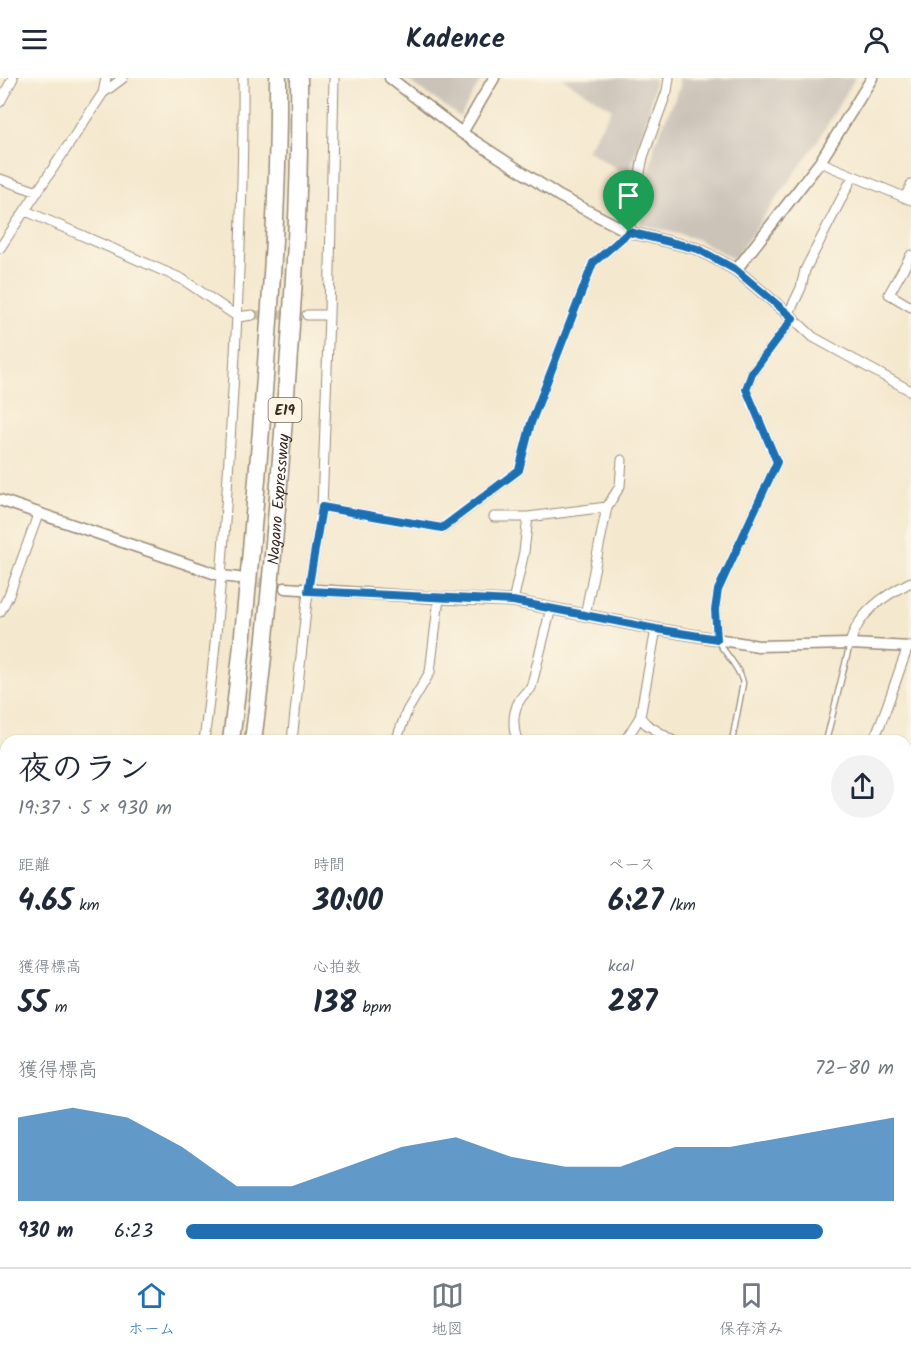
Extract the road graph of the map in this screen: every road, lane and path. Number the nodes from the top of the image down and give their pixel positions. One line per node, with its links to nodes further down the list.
1 (13, 78): 13 (street)
2 (106, 78): 12 (street)
3 (123, 78): 12 (street)
4 (243, 78): 31 (street)
5 (278, 78): 56 (highway, Nagano Expressway / E19)
6 (299, 78): 57 (highway, Nagano Expressway / E19)
7 (334, 78): 29 (street)
8 (390, 78): 14 (street)
9 (494, 78): 14 (street)
10 (669, 78): 22 (street)
11 (872, 78): 15 (street)
12 (103, 93): 19 (street)
13 (0, 102)
14 (462, 133): 22 (street)
15 (820, 162): 16 (street); 25 (street)
16 (853, 176): 20 (street); 30 (street)
17 (0, 179): 19 (street)
18 (911, 185): 20 (street)
19 (38, 192): 21 (street)
20 (908, 199)
21 (26, 211): 23 (street); 31 (street)
22 (629, 232): 25 (street); 35 (street)
23 (0, 248)
24 (911, 255): 26 (street)
25 (736, 270): 30 (street)
26 (911, 307)
27 (252, 315): 31 (street)
28 (307, 315): 29 (street)
29 (329, 315): 35 (street)
30 (791, 315): 32 (street); 51 (street)
31 (238, 316): 40 (street)
32 (911, 391)
33 (622, 460): 36 (street)
34 (0, 500): 37 (street)
35 (322, 507): 44 (street)
36 (606, 507): 39 (street); 49 (street)
37 (39, 512): 40 (street); 48 (street)
38 (494, 517): 39 (street)
39 (528, 517): 46 (street)
40 (222, 576): 41 (street); 55 (street)
41 (238, 578)
42 (911, 582): 52 (street)
43 (285, 588): 44 (street)
44 (308, 591): 45 (street); 58 (street)
45 (438, 598): 46 (street); 59 (street)
46 (513, 601): 47 (street)
47 (551, 608): 49 (street); 60 (street)
48 (0, 612)
49 (585, 615): 50 (street)
50 (656, 629): 51 (street); 54 (street)
51 (717, 639): 52 (street); 63 (lane)
52 (850, 644): 53 (street); 64 (lane)
53 (909, 647): 65 (street)
54 (640, 717): 61 (street); 62 (street)
55 (205, 735)
56 (232, 735)
57 (254, 735)
58 (292, 735)
59 (398, 735)
60 (515, 735)
61 (629, 735)
62 (663, 735)
63 (733, 735)
64 (827, 735)
65 (876, 735)

